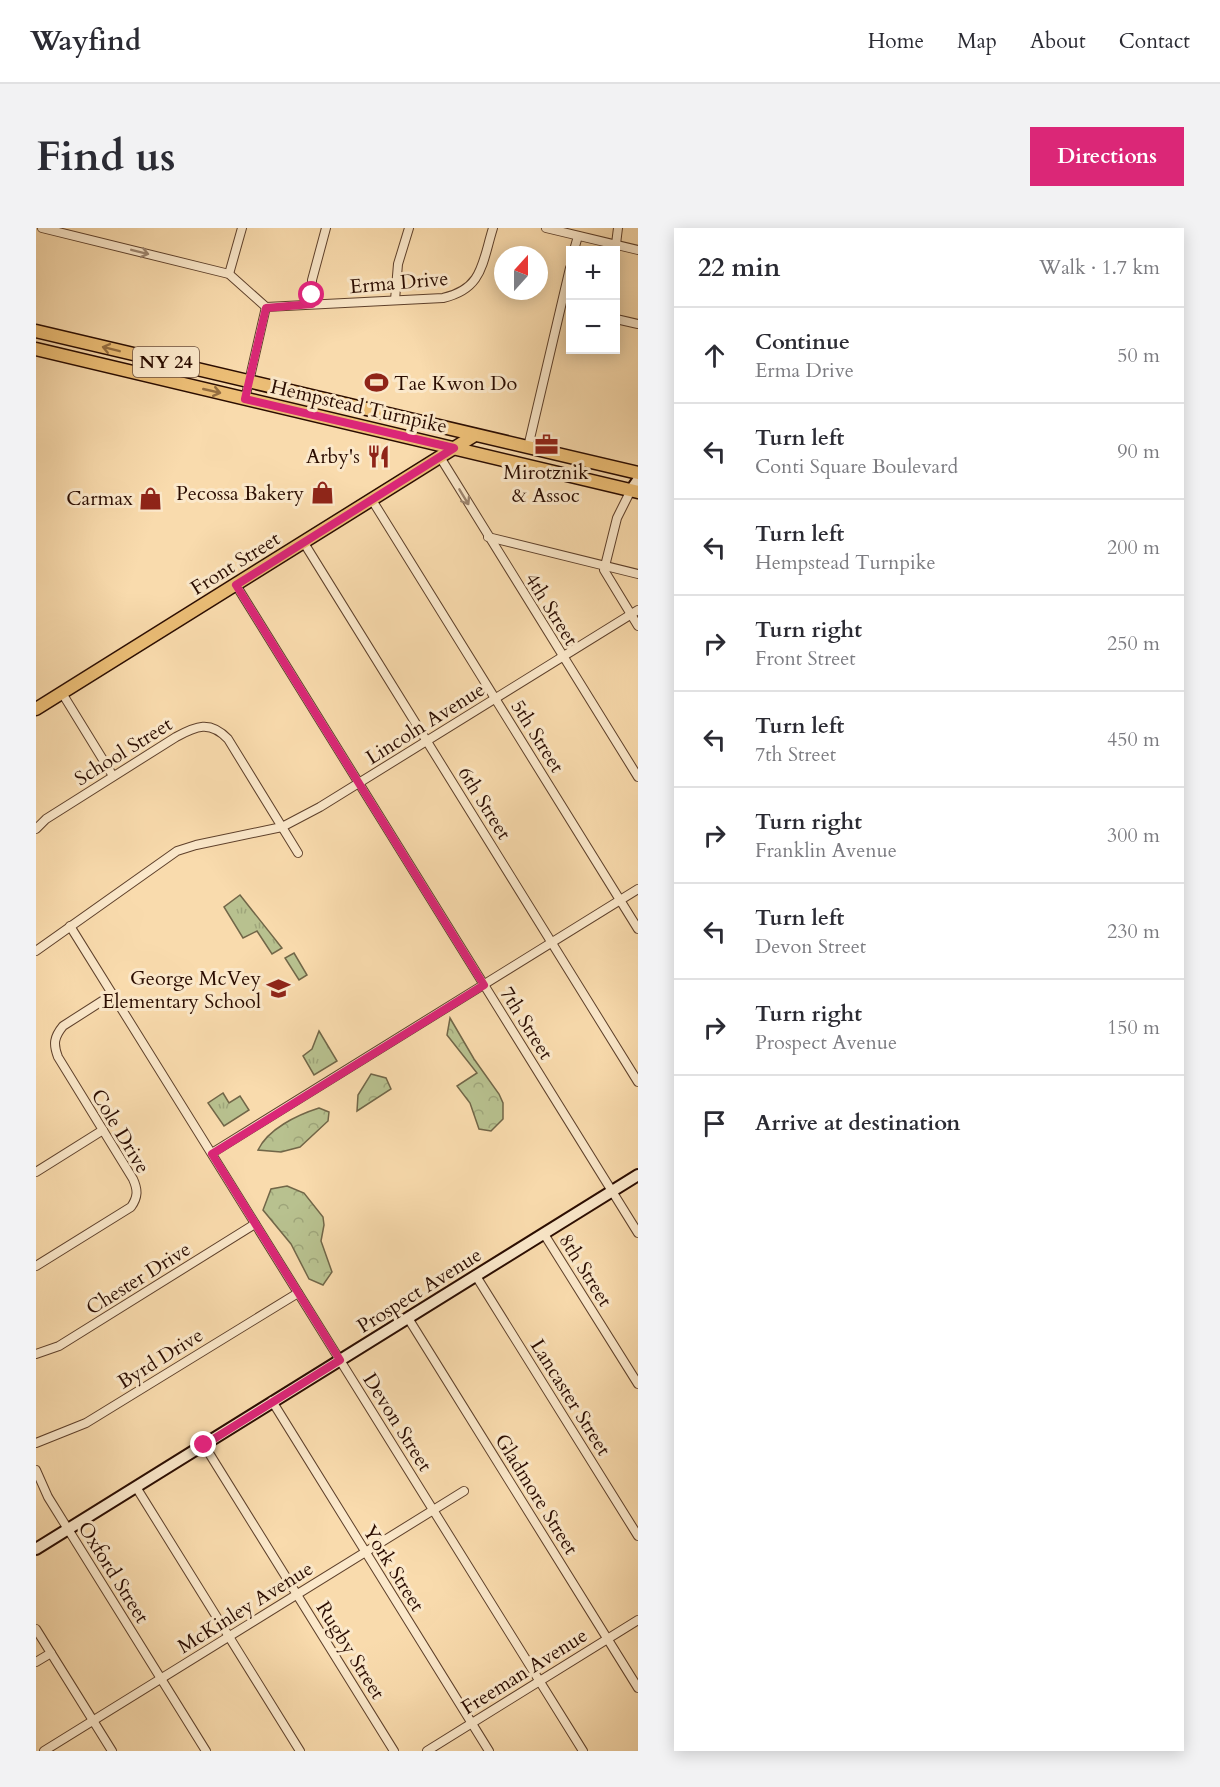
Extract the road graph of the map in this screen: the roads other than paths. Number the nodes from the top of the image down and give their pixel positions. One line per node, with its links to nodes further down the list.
1 (42, 228): 12 (street, one-way to 12)
2 (242, 228): 12 (street)
3 (326, 228): 14 (street)
4 (409, 228): 13 (street)
5 (493, 228): 13 (street, Erma Drive)
6 (546, 228): 8 (street)
7 (618, 228): 9 (street)
8 (578, 236): 9 (street); 10 (street)
9 (616, 244): 11 (street)
10 (575, 246)
11 (638, 250)
12 (229, 274): 16 (street)
13 (394, 300): 14 (street, Erma Drive)
14 (312, 304): 16 (street, Erma Drive)
15 (566, 307): 24 (street)
16 (266, 308): 21 (street)
17 (620, 320): 18 (street)
18 (638, 324)
19 (36, 331): 21 (main road, Hempstead Turnpike / NY 24, one-way to 19)
20 (36, 349): 22 (main road, Hempstead Turnpike / NY 24, one-way to 22)
21 (249, 382): 22 (street); 23 (main road, Hempstead Turnpike / NY 24)
22 (245, 399): 25 (main road, Hempstead Turnpike / NY 24)
23 (475, 435): 24 (main road, Hempstead Turnpike / NY 24); 25 (main road, Front Street)
24 (528, 447): 27 (main road, Hempstead Turnpike / NY 24)
25 (454, 448): 26 (main road, Front Street); 28 (main road, Hempstead Turnpike / NY 24)
26 (440, 457): 29 (main road, Front Street); 30 (street, 4th Street, one-way to 30)
27 (638, 473)
28 (636, 487): 32 (street)
29 (372, 500): 31 (main road, Front Street); 39 (street, 5th Street)
30 (488, 537): 32 (street); 37 (street, 4th Street)
31 (304, 543): 34 (main road, Front Street); 41 (street, 6th Street)
32 (605, 565): 33 (street); 35 (street)
33 (638, 574)
34 (236, 585): 38 (main road, Front Street); 44 (street, 7th Street)
35 (634, 612): 36 (street); 37 (street, Lincoln Avenue)
36 (638, 626)
37 (563, 657): 39 (street, Lincoln Avenue); 43 (street, 4th Street)
38 (62, 693): 40 (main road, Front Street); 42 (street)
39 (495, 699): 41 (street, Lincoln Avenue); 49 (street, 5th Street)
40 (36, 709)
41 (427, 741): 44 (street, Lincoln Avenue); 52 (street, 6th Street)
42 (113, 776): 45 (street, School Street); 46 (street, School Street)
43 (638, 777)
44 (359, 783): 45 (street, Lincoln Avenue); 54 (street, 7th Street)
45 (282, 827): 47 (street); 50 (street, Lincoln Avenue)
46 (36, 829)
47 (298, 853)
48 (638, 889): 49 (street)
49 (620, 900): 51 (street, 5th Street); 52 (street)
50 (70, 926): 53 (street, Lincoln Avenue); 55 (street, Devon Street)
51 (638, 929)
52 (552, 942): 54 (street); 56 (street, 6th Street)
53 (36, 951)
54 (484, 985): 58 (street); 61 (street, 7th Street)
55 (113, 994): 57 (street, Cole Drive); 58 (street, Devon Street)
56 (638, 1082)
57 (103, 1130): 59 (street); 65 (street, Cole Drive)
58 (212, 1154): 62 (street, Devon Street)
59 (36, 1172)
60 (638, 1175): 61 (street, Prospect Avenue)
61 (612, 1191): 63 (street, 7th Street); 64 (street, Prospect Avenue)
62 (255, 1224): 67 (street, Devon Street); 69 (street, Chester Drive)
63 (638, 1233)
64 (544, 1234): 66 (street, Prospect Avenue); 71 (street, 8th Street)
65 (36, 1266)
66 (476, 1276): 68 (street, Prospect Avenue); 80 (street, Lancaster Street)
67 (298, 1293): 70 (street, Devon Street); 73 (street, Byrd Drive)
68 (408, 1318): 70 (street, Prospect Avenue); 87 (street, Gladmore Street)
69 (36, 1354)
70 (340, 1360): 72 (street, Prospect Avenue); 78 (street, Devon Street)
71 (638, 1384)
72 (272, 1401): 74 (street, Prospect Avenue); 82 (street, York Street)
73 (36, 1443)
74 (204, 1445): 76 (street, Prospect Avenue); 83 (street, Rugby Street)
75 (36, 1470): 79 (street, Oxford Street)
76 (136, 1487): 79 (street, Prospect Avenue); 86 (street)
77 (464, 1491): 78 (street, McKinley Avenue)
78 (433, 1510): 82 (street, McKinley Avenue); 91 (street, Devon Street)
79 (68, 1529): 81 (street, Prospect Avenue); 90 (street, Oxford Street)
80 (638, 1536)
81 (36, 1549)
82 (365, 1552): 83 (street, McKinley Avenue); 94 (street, York Street)
83 (297, 1594): 86 (street, McKinley Avenue); 99 (street, Rugby Street)
84 (638, 1620): 87 (street, Freeman Avenue)
85 (36, 1629): 88 (street)
86 (229, 1636): 90 (street, McKinley Avenue); 98 (street)
87 (607, 1639): 91 (street, Freeman Avenue); 92 (street, Gladmore Street)
88 (51, 1653): 89 (street); 93 (street)
89 (36, 1662)
90 (161, 1678): 93 (street, McKinley Avenue); 97 (street, Oxford Street)
91 (540, 1681): 94 (street, Freeman Avenue); 102 (street, Devon Street)
92 (638, 1688)
93 (93, 1720): 95 (street, McKinley Avenue); 96 (street)
94 (471, 1723): 100 (street, Freeman Avenue); 101 (street, York Street)
95 (44, 1751)
96 (112, 1751)
97 (206, 1751)
98 (300, 1751)
99 (394, 1751)
100 (427, 1751)
101 (489, 1751)
102 (583, 1751)

